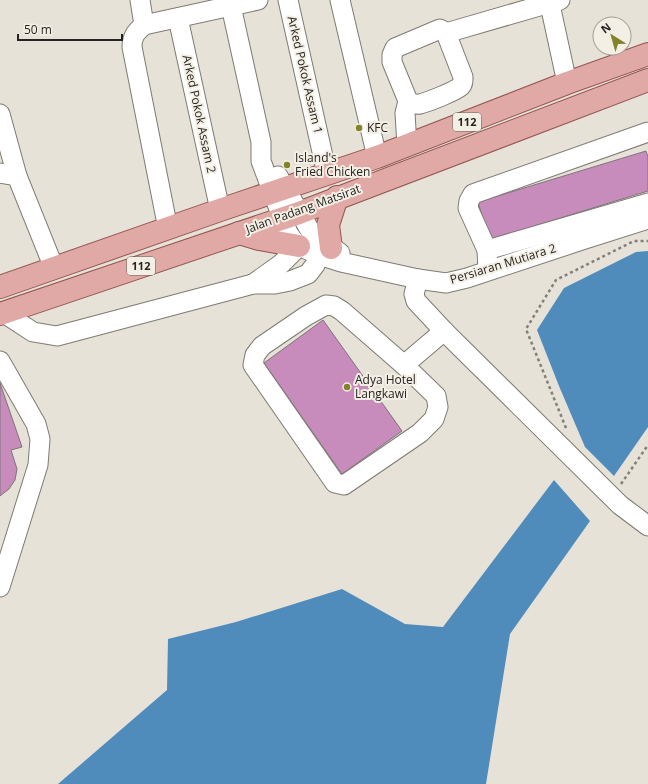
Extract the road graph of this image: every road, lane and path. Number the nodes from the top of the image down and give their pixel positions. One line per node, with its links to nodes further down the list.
1 (140, 0): 8 (street)
2 (258, 0): 6 (street)
3 (288, 0): 18 (street, Arked Pokok Assam 1)
4 (340, 0): 17 (street)
5 (553, 1): 9 (street); 12 (street)
6 (231, 6): 7 (street); 20 (street, Persiaran Mutiara 2)
7 (178, 18): 8 (street); 23 (street, Arked Pokok Assam 2)
8 (144, 25): 26 (street)
9 (446, 33): 13 (street); 13 (street)
10 (648, 54): 12 (main road, Jalan Padang Matsirat / 112)
11 (648, 80): 21 (main road, Jalan Padang Matsirat / 112)
12 (567, 83): 16 (main road, Jalan Padang Matsirat / 112)
13 (408, 100): 16 (street)
14 (0, 114): 19 (street)
15 (648, 132): 30 (street)
16 (407, 146): 17 (main road, Jalan Padang Matsirat / 112)
17 (377, 157): 18 (main road, Jalan Padang Matsirat / 112)
18 (327, 174): 20 (main road, Jalan Padang Matsirat / 112)
19 (8, 175): 32 (street)
20 (279, 190): 23 (main road, Jalan Padang Matsirat / 112); 24 (street, Persiaran Mutiara 2)
21 (337, 197): 24 (main road, Jalan Padang Matsirat / 112); 31 (main road)
22 (648, 203): 30 (street)
23 (220, 210): 26 (main road, Jalan Padang Matsirat / 112)
24 (291, 215): 27 (main road, Jalan Padang Matsirat / 112); 29 (street, Persiaran Mutiara 2); 31 (street, Persiaran Mutiara 2)
25 (648, 219): 33 (street, Persiaran Mutiara 2)
26 (168, 229): 32 (main road, Jalan Padang Matsirat / 112)
27 (239, 233): 29 (main road); 37 (main road, Jalan Padang Matsirat / 112)
28 (648, 241): 41 (path)
29 (299, 246): 31 (street, Persiaran Mutiara 2); 35 (street)
30 (487, 250): 33 (street)
31 (325, 251): 34 (street, Persiaran Mutiara 2); 35 (street)
32 (54, 268): 36 (main road, Jalan Padang Matsirat / 112)
33 (488, 270): 34 (street, Persiaran Mutiara 2)
34 (418, 279): 38 (street)
35 (253, 284): 37 (street)
36 (0, 287)
37 (2, 314)
38 (444, 331): 40 (street); 43 (street)
39 (0, 361): 45 (street)
40 (404, 365): 40 (street)
41 (568, 434)
42 (648, 445): 43 (path)
43 (620, 496): 44 (street)
44 (648, 526)
45 (0, 586)

